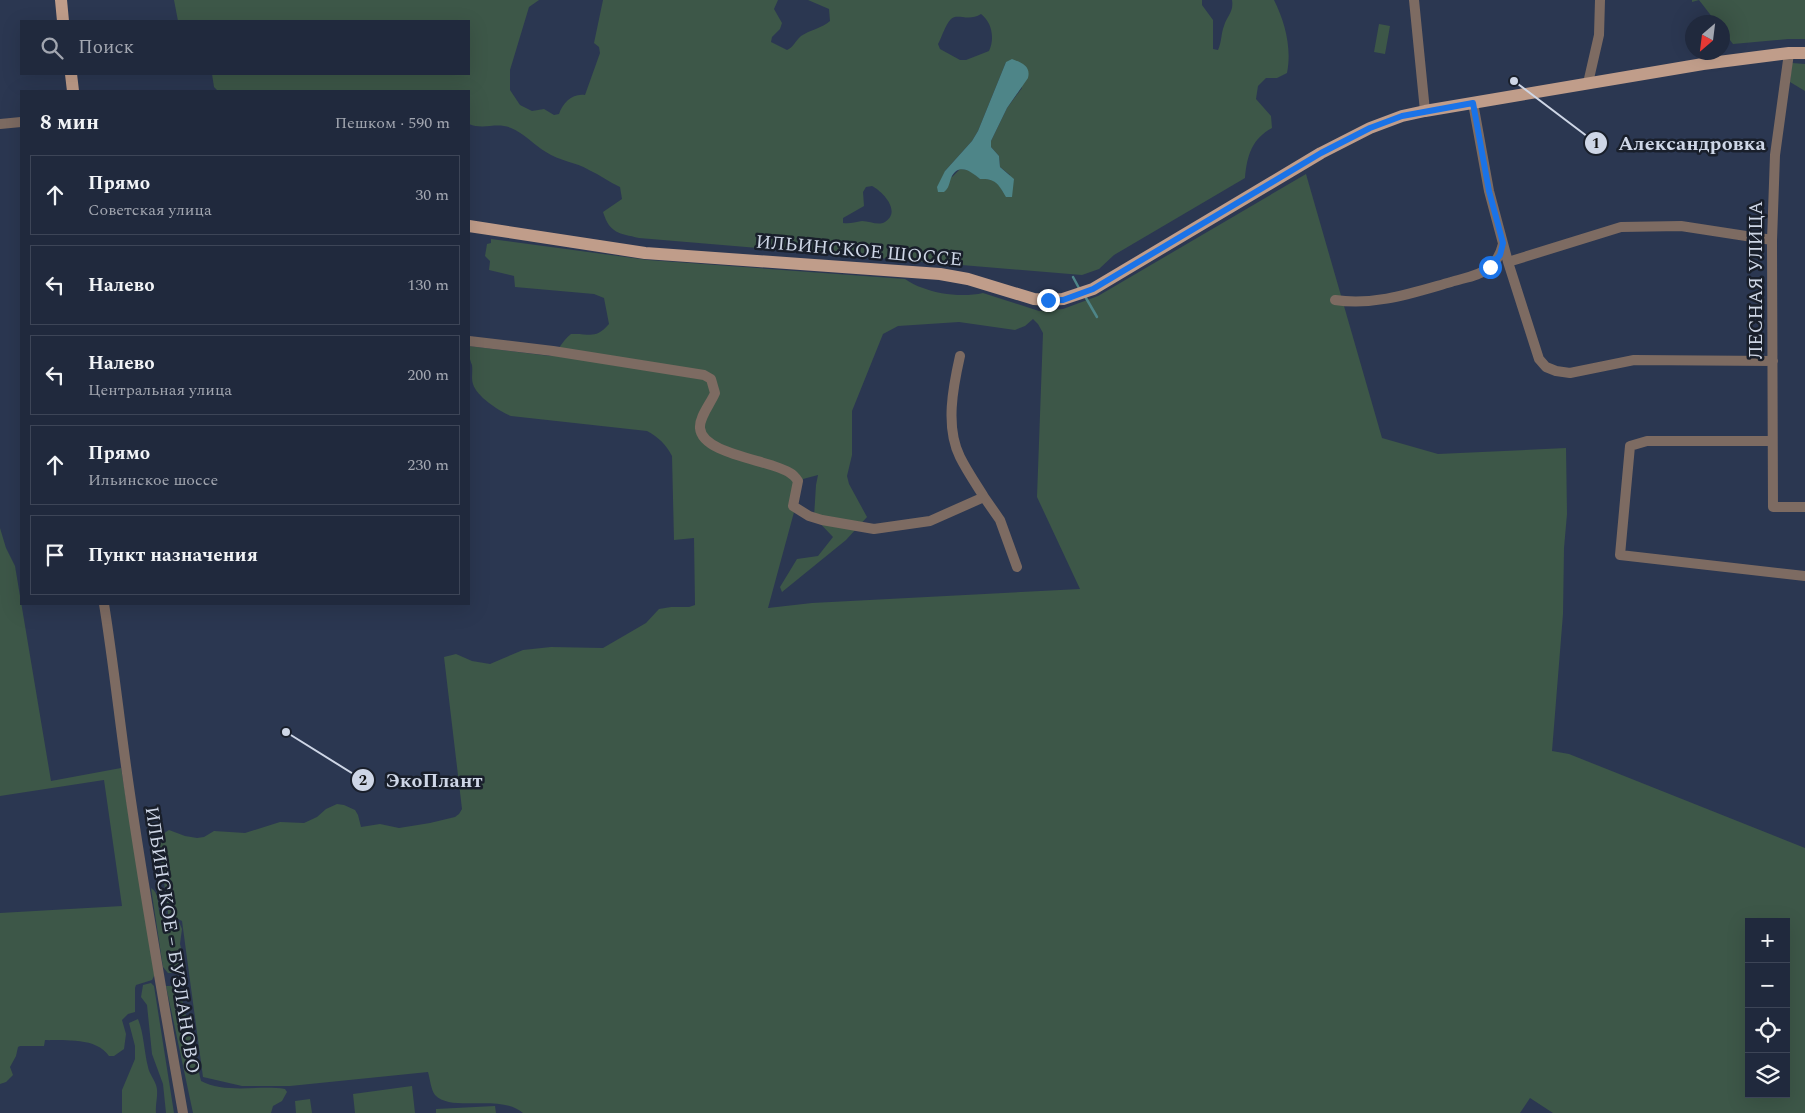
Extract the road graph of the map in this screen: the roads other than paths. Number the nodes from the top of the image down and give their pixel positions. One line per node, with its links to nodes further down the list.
1 (61, 0): 4 (main road)
2 (1414, 0): 11 (street)
3 (1600, 0): 8 (street)
4 (63, 20)
5 (1789, 53): 6 (main road, ИЛЬИНСКОЕ ШОССЕ); 8 (main road, ИЛЬИНСКОЕ ШОССЕ); 15 (street, ЛЕСНАЯ УЛИЦА)
6 (1805, 53)
7 (70, 75): 9 (main road)
8 (1588, 83): 10 (main road, ИЛЬИНСКОЕ ШОССЕ)
9 (73, 90)
10 (1473, 103): 11 (main road, ИЛЬИНСКОЕ ШОССЕ); 16 (street)
11 (1425, 111): 14 (main road, ИЛЬИНСКОЕ ШОССЕ)
12 (20, 122): 13 (street)
13 (0, 124)
14 (470, 226)
15 (1772, 240): 17 (street); 21 (street, ЛЕСНАЯ УЛИЦА)
16 (1503, 243): 17 (street); 18 (street)
17 (1508, 262): 21 (street)
18 (1334, 300)
19 (470, 341): 23 (street)
20 (960, 356): 23 (street)
21 (1773, 361): 22 (street, ЛЕСНАЯ УЛИЦА)
22 (1771, 440): 24 (street, ЛЕСНАЯ УЛИЦА); 26 (street)
23 (984, 497): 25 (street)
24 (1805, 507)
25 (1017, 567)
26 (1805, 576)
27 (104, 605): 28 (street, ИЛЬИНСКОЕ – БУЗЛАНОВО)
28 (184, 1113)

